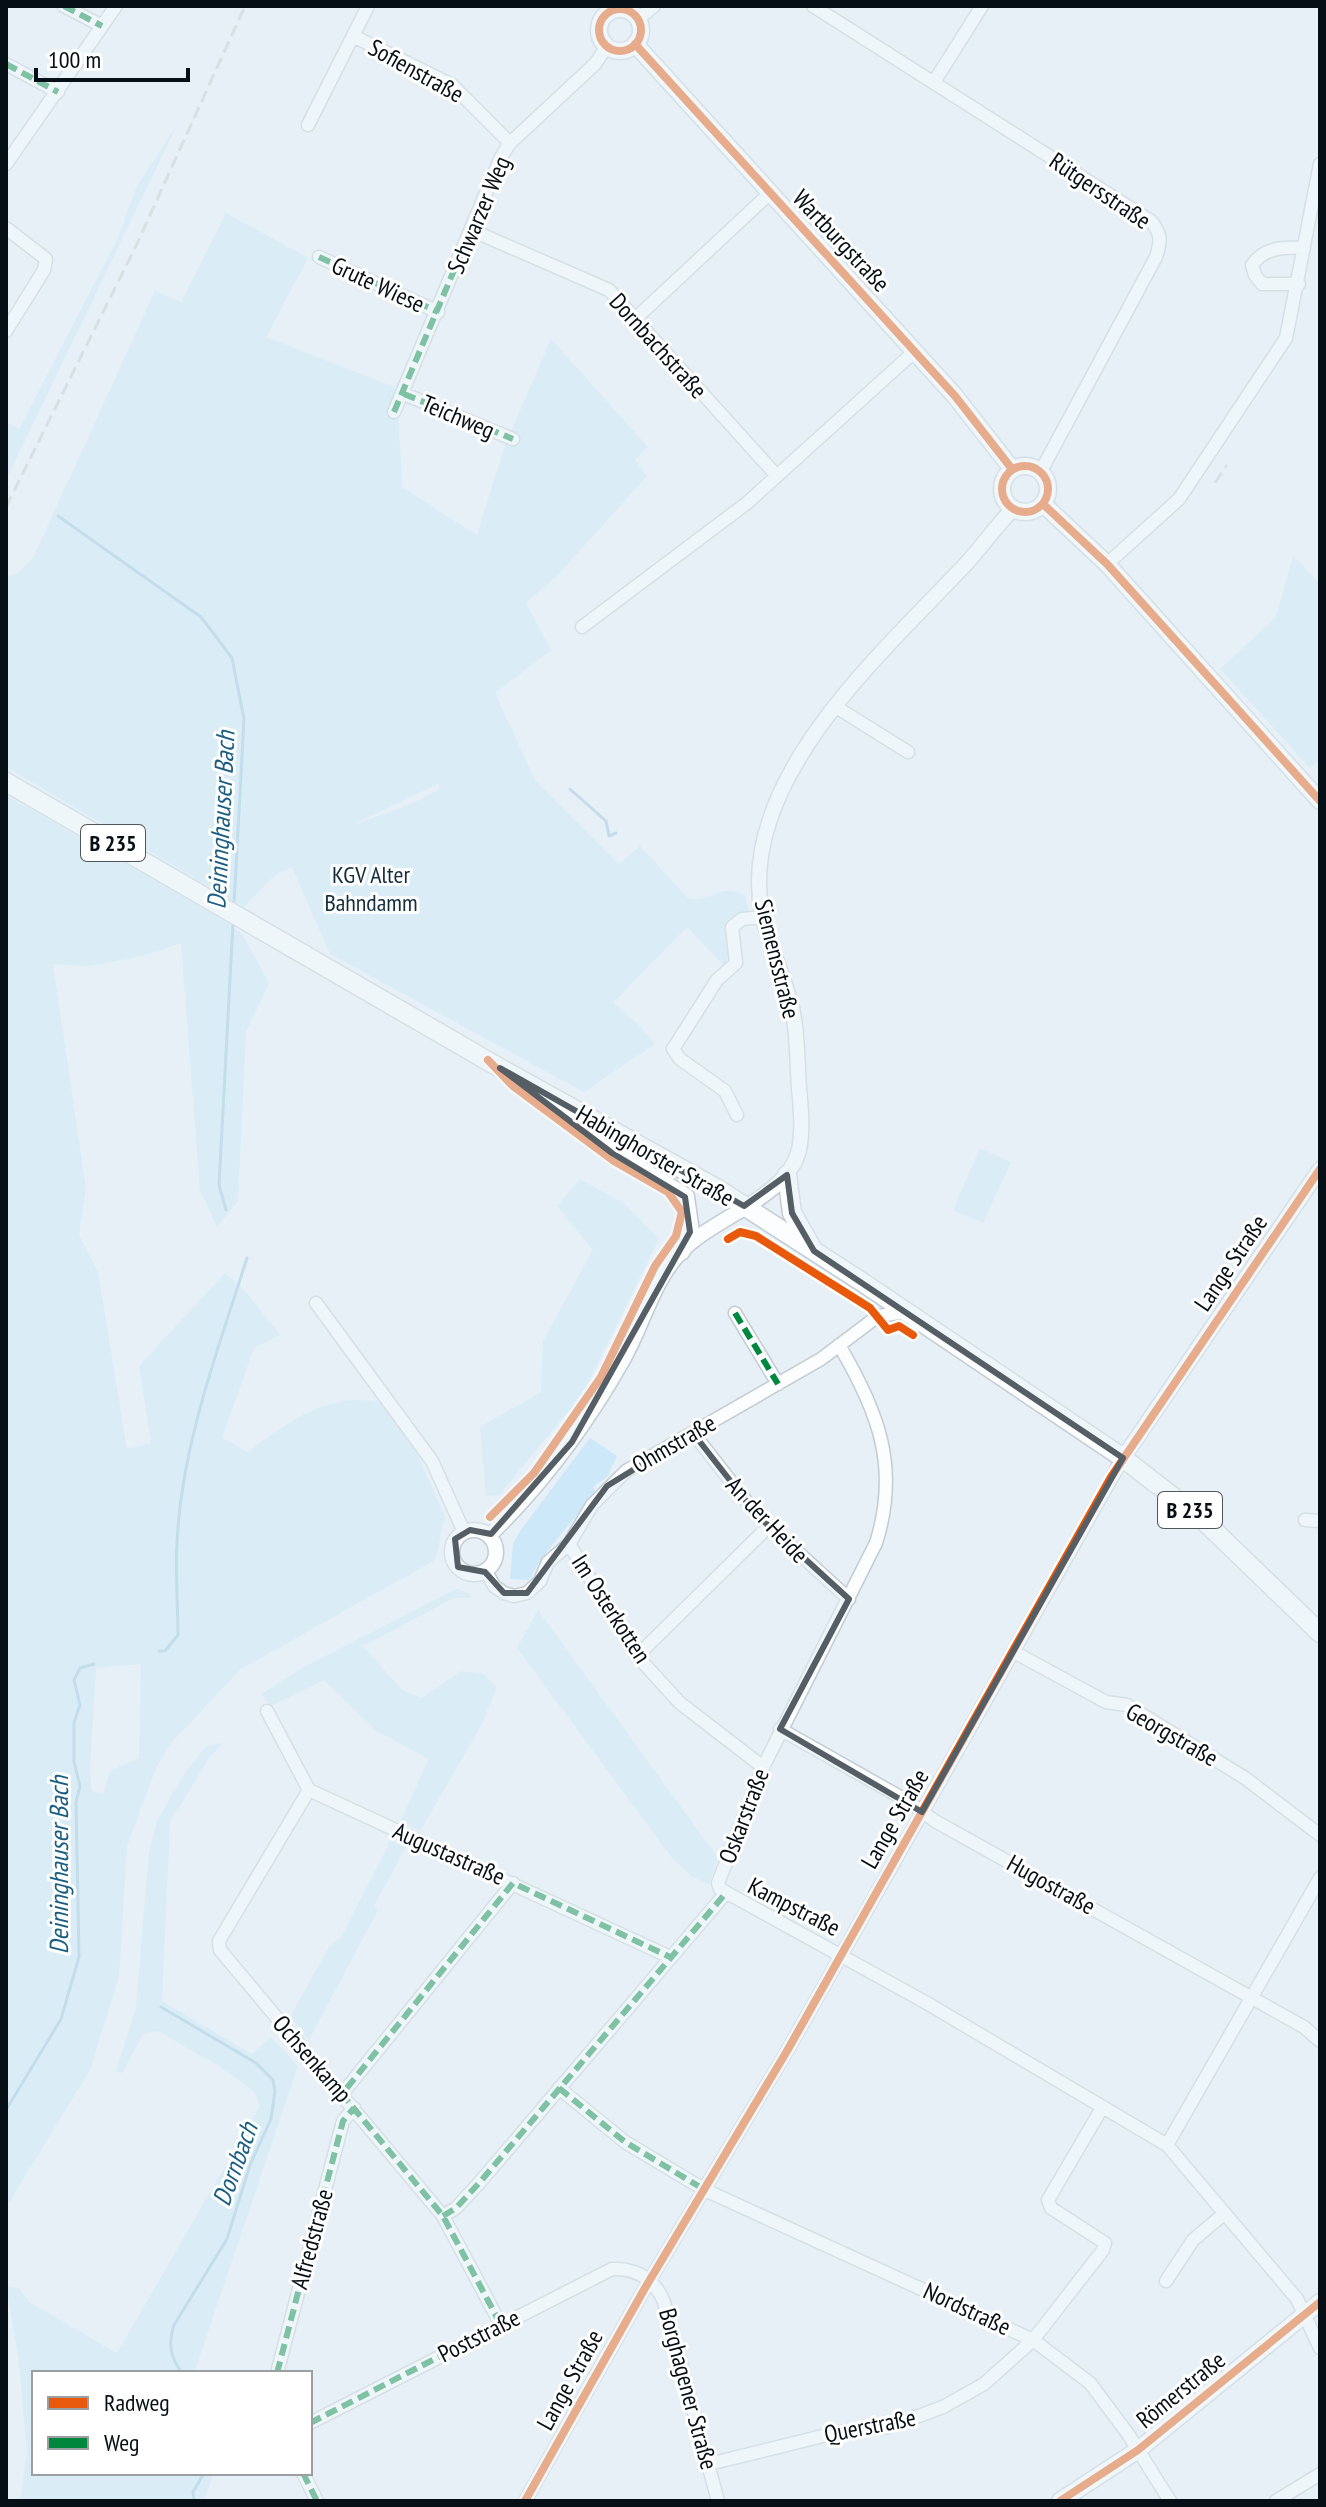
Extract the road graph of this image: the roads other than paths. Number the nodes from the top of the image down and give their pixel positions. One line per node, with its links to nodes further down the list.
1 (64, 6): 9 (street)
2 (116, 6): 9 (street)
3 (368, 6): 10 (street)
4 (654, 6): 8 (street)
5 (813, 6): 14 (street, Rütgersstraße)
6 (982, 6): 14 (street)
7 (600, 11): 8 (main road); 12 (main road)
8 (638, 19): 11 (main road)
9 (102, 26): 15 (street)
10 (353, 36): 16 (street); 17 (street, Sofienstraße)
11 (635, 44): 12 (main road); 20 (main road, Wartburgstraße)
12 (607, 46): 17 (street, Schwarzer Weg)
13 (6, 64): 15 (street)
14 (934, 82): 34 (street, Rütgersstraße)
15 (58, 92): 18 (street)
16 (308, 125)
17 (510, 143): 22 (street, Schwarzer Weg)
18 (6, 164)
19 (1320, 164): 23 (street)
20 (769, 194): 27 (street); 29 (main road, Wartburgstraße)
21 (6, 228): 28 (street)
22 (471, 230): 26 (street, Schwarzer Weg); 27 (street, Dornbachstraße)
23 (1304, 248): 25 (street); 25 (street)
24 (319, 257): 26 (street, Grute Wiese)
25 (1299, 284): 38 (street)
26 (438, 312): 30 (street, Schwarzer Weg)
27 (635, 319): 35 (street, Dornbachstraße)
28 (6, 331)
29 (914, 352): 33 (main road, Wartburgstraße); 35 (street)
30 (404, 394): 31 (street, Schwarzer Weg); 32 (street, Teichweg)
31 (394, 412)
32 (513, 439)
33 (1012, 469): 34 (main road); 37 (main road)
34 (1041, 471): 36 (main road)
35 (777, 476): 39 (street)
36 (1043, 504): 37 (main road); 38 (main road)
37 (1013, 509): 40 (street, Siemensstraße)
38 (1107, 564): 43 (main road)
39 (582, 627)
40 (836, 707): 41 (street); 44 (street, Siemensstraße)
41 (908, 752)
42 (6, 782): 45 (main road, Habinghorster Straße / B 235)
43 (1320, 801)
44 (763, 917): 46 (street); 48 (street, Siemensstraße)
45 (500, 1068): 49 (main road, Habinghorster Straße / B 235); 50 (main road)
46 (737, 1115)
47 (1320, 1169): 58 (street, Lange Straße)
48 (787, 1175): 49 (street); 51 (main road)
49 (744, 1206): 50 (street); 51 (main road, Habinghorster Straße / B 235)
50 (681, 1251): 63 (street)
51 (814, 1251): 53 (main road, Habinghorster Straße / B 235)
52 (316, 1303): 62 (street)
53 (906, 1312): 55 (street, Ohmstraße); 58 (main road, Habinghorster Straße / B 235)
54 (735, 1313): 56 (street)
55 (839, 1345): 56 (street, Ohmstraße); 66 (street, Oskarstraße)
56 (778, 1384): 57 (street, Ohmstraße)
57 (693, 1433): 61 (street, An der Heide); 64 (street, Ohmstraße)
58 (1123, 1458): 67 (main road, B 235); 68 (street, Lange Straße)
59 (1305, 1520): 60 (street)
60 (1320, 1521)
61 (769, 1526): 66 (street, An der Heide); 69 (street)
62 (464, 1532): 63 (street); 65 (street)
63 (489, 1536): 65 (street)
64 (569, 1544): 65 (street, Ohmstraße); 69 (street, Im Osterkotten)
65 (486, 1571)
66 (847, 1597): 71 (street, Oskarstraße)
67 (1320, 1633)
68 (1014, 1652): 74 (street, Lange Straße); 75 (street, Georgstraße)
69 (637, 1656): 72 (street, Im Osterkotten)
70 (267, 1711): 73 (street)
71 (780, 1729): 72 (street, Oskarstraße); 74 (street, Hugostraße)
72 (763, 1767): 78 (street, Oskarstraße)
73 (309, 1790): 77 (street, Augustastraße); 84 (street, Ochsenkamp)
74 (922, 1812): 79 (street, Lange Straße); 81 (street, Hugostraße)
75 (1320, 1835)
76 (1320, 1878): 81 (street)
77 (513, 1883): 80 (street, Augustastraße); 84 (street)
78 (725, 1894): 79 (street, Kampstraße); 80 (street, Oskarstraße)
79 (840, 1953): 86 (street, Kampstraße); 88 (street, Lange Straße)
80 (670, 1957): 83 (street, Oskarstraße)
81 (1252, 1999): 82 (street, Hugostraße); 87 (street)
82 (1320, 2041)
83 (559, 2088): 88 (street, Nordstraße); 90 (street, Oskarstraße)
84 (342, 2094): 85 (street, Ochsenkamp)
85 (354, 2108): 90 (street, Ochsenkamp); 98 (street, Alfredstraße)
86 (1102, 2108): 87 (street, Kampstraße); 96 (street, Querstraße)
87 (1167, 2145): 89 (street, Kampstraße)
88 (705, 2190): 91 (street, Lange Straße); 96 (street, Nordstraße)
89 (1225, 2213): 92 (street); 94 (street, Kampstraße)
90 (443, 2216): 95 (street, Ochsenkamp)
91 (651, 2280): 95 (street, Poststraße); 101 (street, Borghagener Straße); 105 (street, Lange Straße)
92 (1166, 2281)
93 (1320, 2302): 94 (main road, Römerstraße)
94 (1304, 2315): 97 (street, Kampstraße); 100 (main road, Römerstraße)
95 (501, 2325): 99 (street, Poststraße)
96 (1033, 2340): 100 (street, Nordstraße); 101 (street, Querstraße)
97 (1320, 2348)
98 (278, 2371)
99 (312, 2422)
100 (1138, 2450): 107 (main road, Römerstraße); 108 (street, Nordstraße)
101 (709, 2464): 106 (street, Borghagener Straße)
102 (1320, 2474): 109 (street)
103 (304, 2475): 104 (street)
104 (317, 2501)
105 (525, 2501)
106 (718, 2501)
107 (1060, 2501)
108 (1170, 2501)
109 (1276, 2501)

